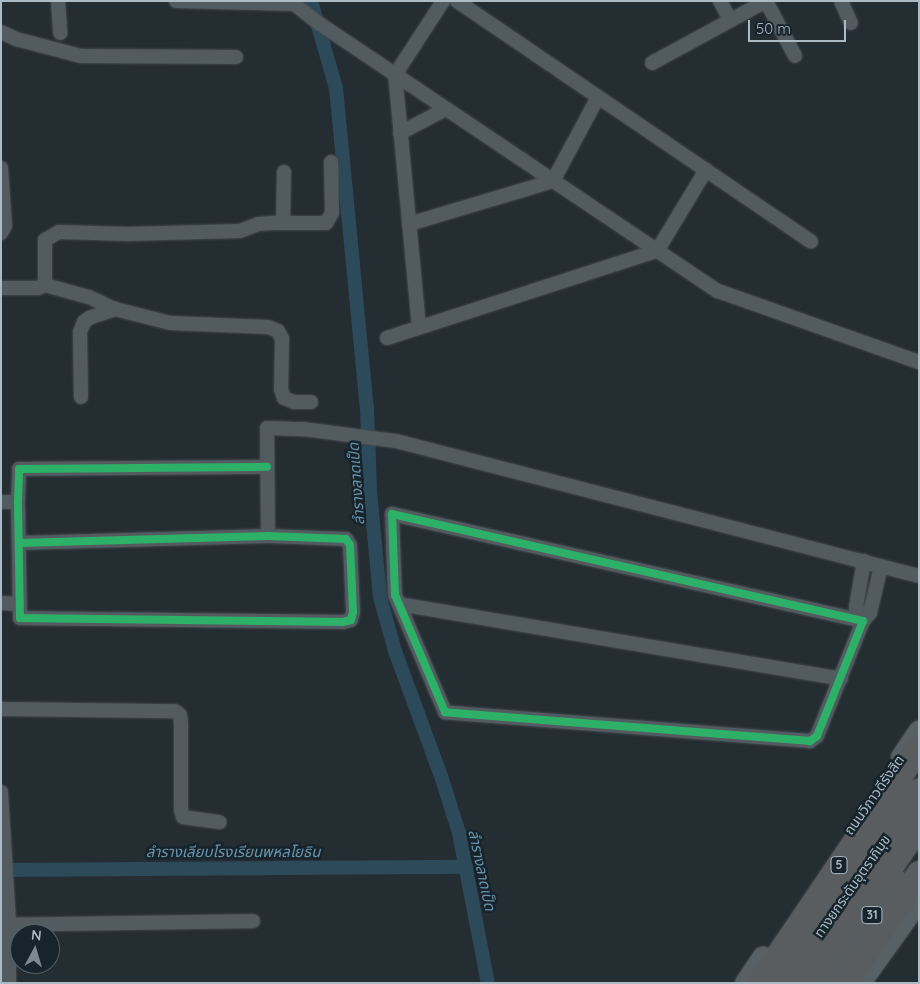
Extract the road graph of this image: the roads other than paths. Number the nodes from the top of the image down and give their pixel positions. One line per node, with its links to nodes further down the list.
1 (58, 1): 12 (street)
2 (176, 1): 8 (street)
3 (443, 1): 16 (street)
4 (457, 1): 17 (street)
5 (720, 1): 9 (street)
6 (766, 1): 9 (street); 13 (street)
7 (841, 1): 10 (street)
8 (294, 2): 16 (street)
9 (730, 20): 15 (street)
10 (851, 23)
11 (1, 32): 14 (street)
12 (60, 33)
13 (795, 56)
14 (236, 57)
15 (652, 63)
16 (395, 75): 18 (street); 19 (street)
17 (598, 97): 22 (street); 24 (street)
18 (446, 109): 19 (street); 24 (street)
19 (400, 133): 26 (street)
20 (331, 162): 25 (street)
21 (1, 168): 27 (street)
22 (706, 170): 28 (street); 29 (street)
23 (284, 172): 25 (street)
24 (553, 181): 26 (street); 29 (street)
25 (283, 223): 30 (street)
26 (409, 224): 33 (street)
27 (1, 233)
28 (811, 242)
29 (657, 251): 33 (street); 35 (street)
30 (45, 285): 31 (street); 32 (street)
31 (1, 288)
32 (115, 309): 36 (street); 37 (street)
33 (419, 327): 34 (street)
34 (387, 338)
35 (919, 362)
36 (81, 397)
37 (311, 402)
38 (267, 467): 40 (street); 41 (street); 43 (street)
39 (1, 502): 40 (street)
40 (18, 502): 42 (street)
41 (268, 536): 42 (street); 47 (street)
42 (19, 543): 47 (street)
43 (864, 562): 44 (street); 49 (street)
44 (881, 566): 45 (street); 49 (street)
45 (919, 576)
46 (1, 603): 47 (street)
47 (20, 604)
48 (399, 604): 49 (street); 50 (street); 50 (street)
49 (863, 621): 50 (street)
50 (841, 678)
51 (1, 709): 57 (street)
52 (919, 730): 65 (main road, ถนนวิภาวดีรังสิต)
53 (919, 747): 66 (highway, 5)
54 (919, 776): 67 (highway, ถนนวิภาวดีรังสิต)
55 (919, 790): 68 (highway, ทางยกระดับอุตราภิมุข / 5)
56 (1, 792): 63 (street)
57 (220, 822)
58 (919, 825): 69 (highway, ทางยกระดับอุตราภิมุข)
59 (919, 846): 70 (highway, 31)
60 (919, 873): 71 (highway)
61 (919, 902): 72 (main road, 31)
62 (253, 921): 63 (street)
63 (5, 924): 64 (street)
64 (9, 983)
65 (744, 983)
66 (759, 983)
67 (775, 983)
68 (786, 983)
69 (809, 983)
70 (825, 983)
71 (844, 983)
72 (861, 983)

